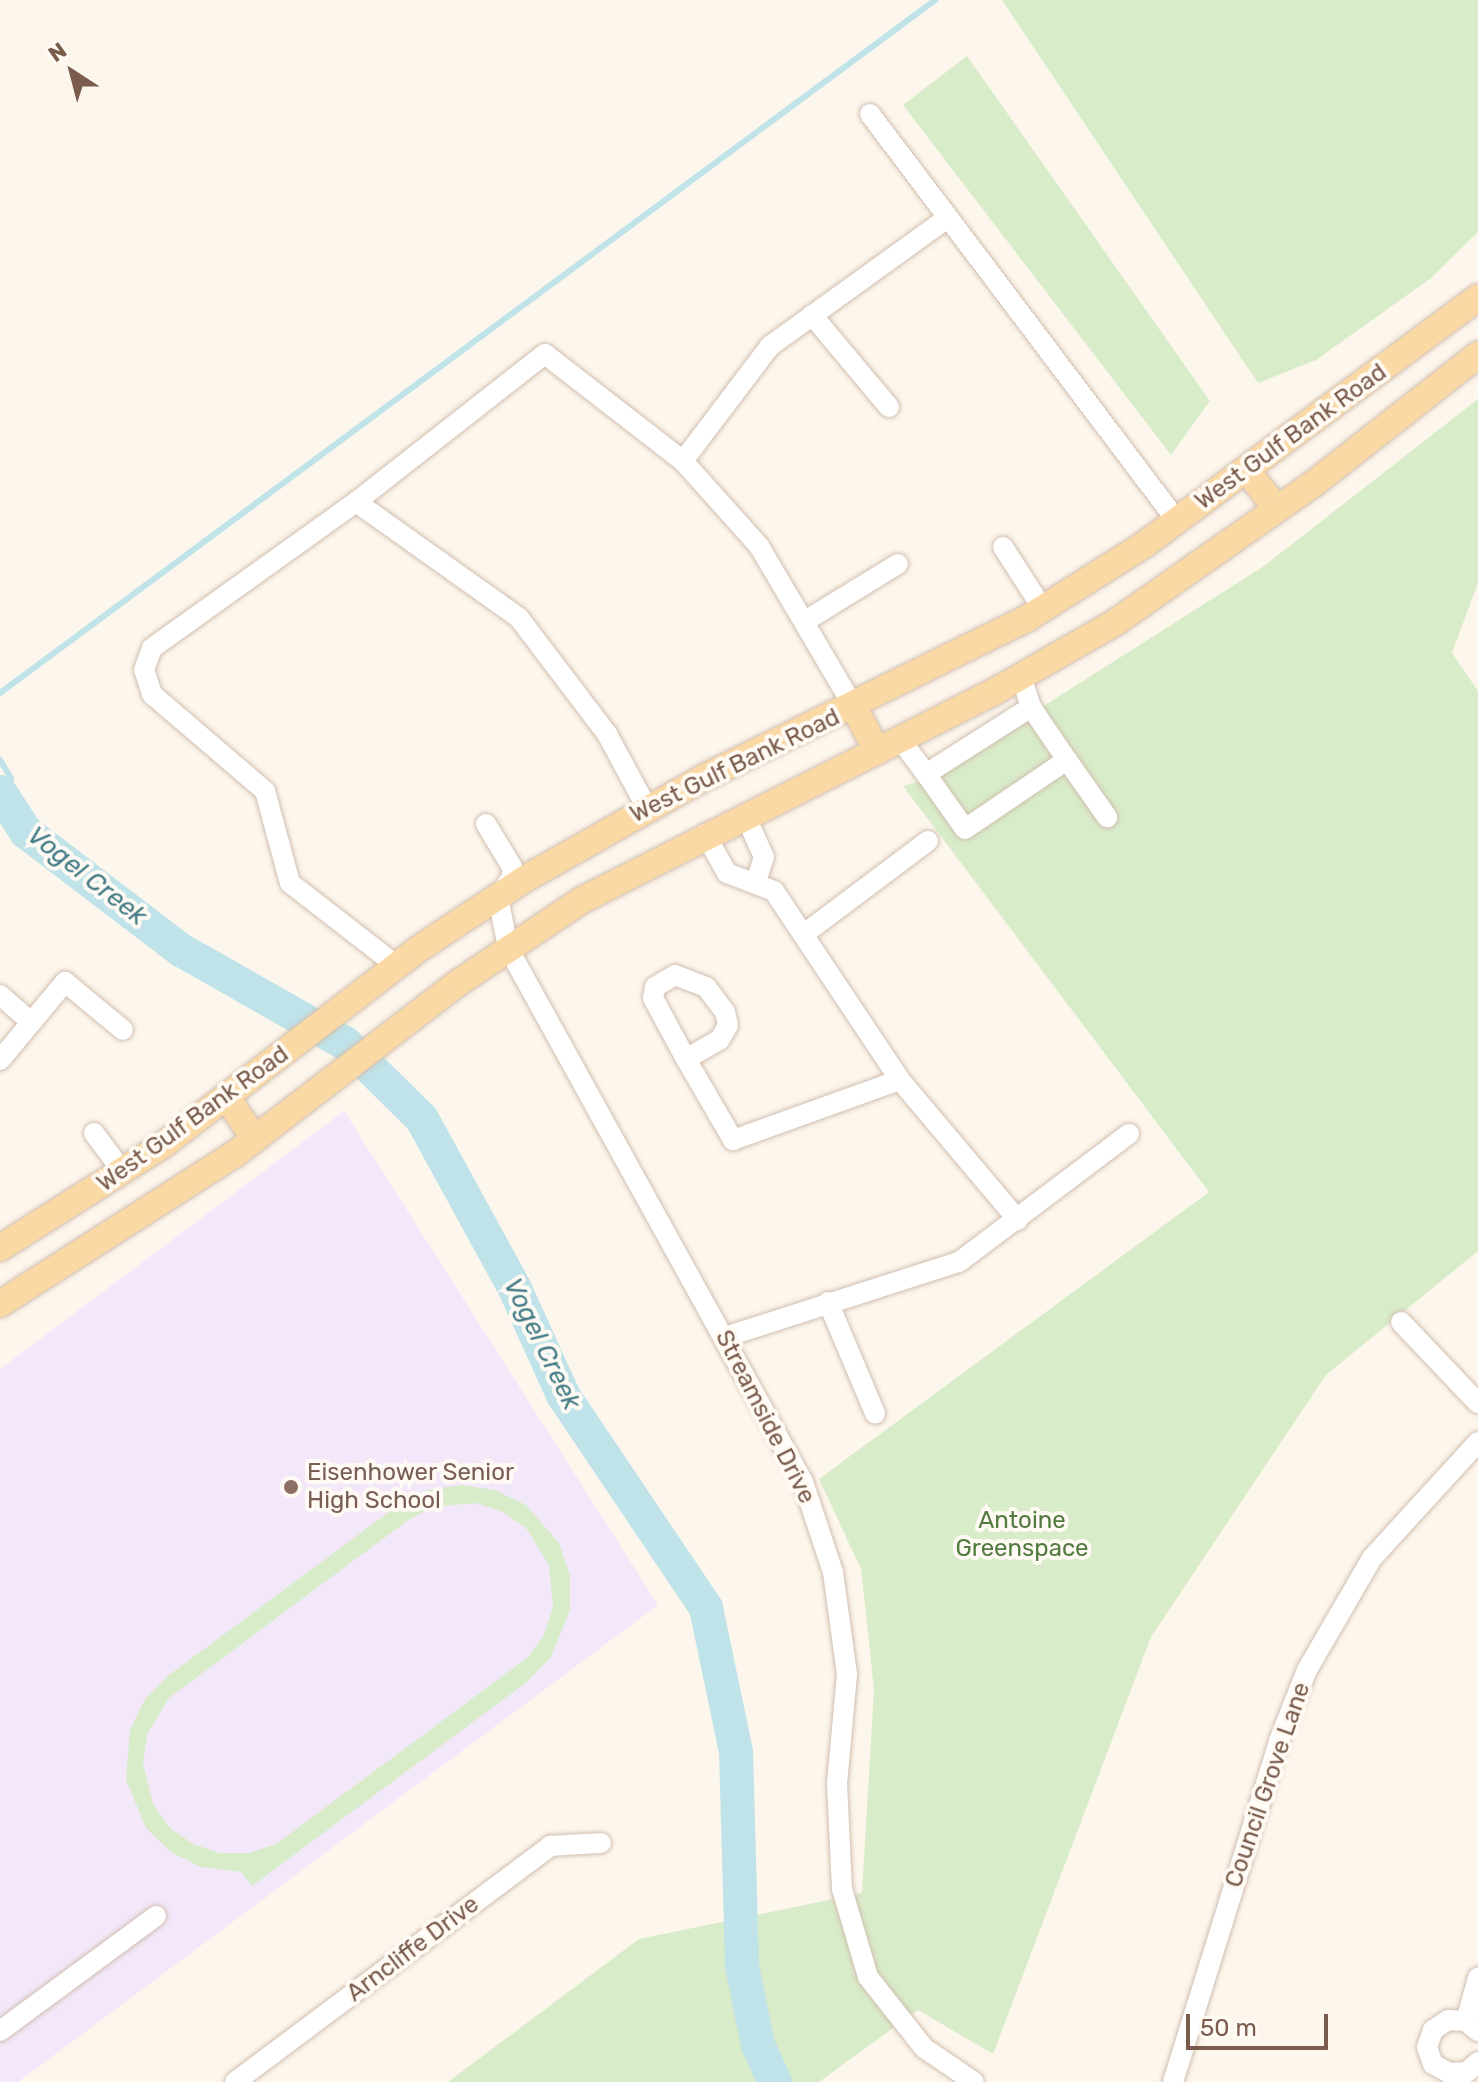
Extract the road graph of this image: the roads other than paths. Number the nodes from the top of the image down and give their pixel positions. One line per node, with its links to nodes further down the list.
1 (870, 114): 2 (street)
2 (946, 219): 4 (street); 11 (street)
3 (1478, 298): 8 (main road, West Gulf Bank Road)
4 (812, 315): 6 (street); 7 (street)
5 (1478, 355): 10 (main road, West Gulf Bank Road)
6 (889, 407)
7 (683, 461): 9 (street); 15 (street)
8 (1247, 471): 10 (main road); 11 (main road, West Gulf Bank Road)
9 (356, 502): 22 (street); 32 (street)
10 (1277, 509): 16 (main road, West Gulf Bank Road)
11 (1177, 521): 14 (main road, West Gulf Bank Road)
12 (1003, 547): 14 (street)
13 (898, 564): 15 (street)
14 (1043, 609): 17 (main road, West Gulf Bank Road)
15 (805, 621): 17 (street)
16 (1021, 676): 18 (street); 19 (main road, West Gulf Bank Road)
17 (854, 707): 19 (main road); 22 (main road, West Gulf Bank Road)
18 (1031, 707): 20 (street); 21 (street)
19 (888, 745): 21 (street); 23 (main road, West Gulf Bank Road)
20 (1067, 760): 21 (street); 24 (street)
21 (926, 774)
22 (647, 808): 29 (main road, West Gulf Bank Road)
23 (745, 815): 26 (main road, West Gulf Bank Road); 28 (street)
24 (1107, 817)
25 (486, 824): 29 (street)
26 (705, 834): 28 (street); 31 (main road, West Gulf Bank Road)
27 (928, 841): 30 (street)
28 (756, 882): 30 (street)
29 (498, 897): 31 (street, Streamside Drive); 32 (main road, West Gulf Bank Road)
30 (804, 934): 38 (street)
31 (508, 948): 42 (main road, West Gulf Bank Road); 49 (street, Streamside Drive)
32 (397, 966): 39 (main road, West Gulf Bank Road)
33 (0, 995): 34 (street)
34 (30, 1021): 35 (street); 37 (street)
35 (123, 1030)
36 (686, 1059): 38 (street)
37 (0, 1060)
38 (900, 1080): 44 (street)
39 (226, 1097): 42 (main road); 43 (main road, West Gulf Bank Road)
40 (94, 1133): 43 (street)
41 (1129, 1134): 44 (street)
42 (255, 1139): 47 (main road, West Gulf Bank Road)
43 (123, 1172): 45 (main road, West Gulf Bank Road)
44 (1018, 1220): 46 (street)
45 (0, 1248)
46 (828, 1302): 49 (street); 51 (street)
47 (0, 1304)
48 (1401, 1322): 50 (street)
49 (725, 1337): 60 (street, Streamside Drive)
50 (1478, 1403)
51 (875, 1413)
52 (1478, 1442): 61 (street, Council Grove Lane)
53 (601, 1843): 59 (street, Arncliffe Drive)
54 (156, 1916): 57 (street)
55 (1478, 1978): 56 (street)
56 (1472, 2026): 58 (street)
57 (0, 2031)
58 (1478, 2062)
59 (235, 2082)
60 (974, 2082)
61 (1173, 2082)

